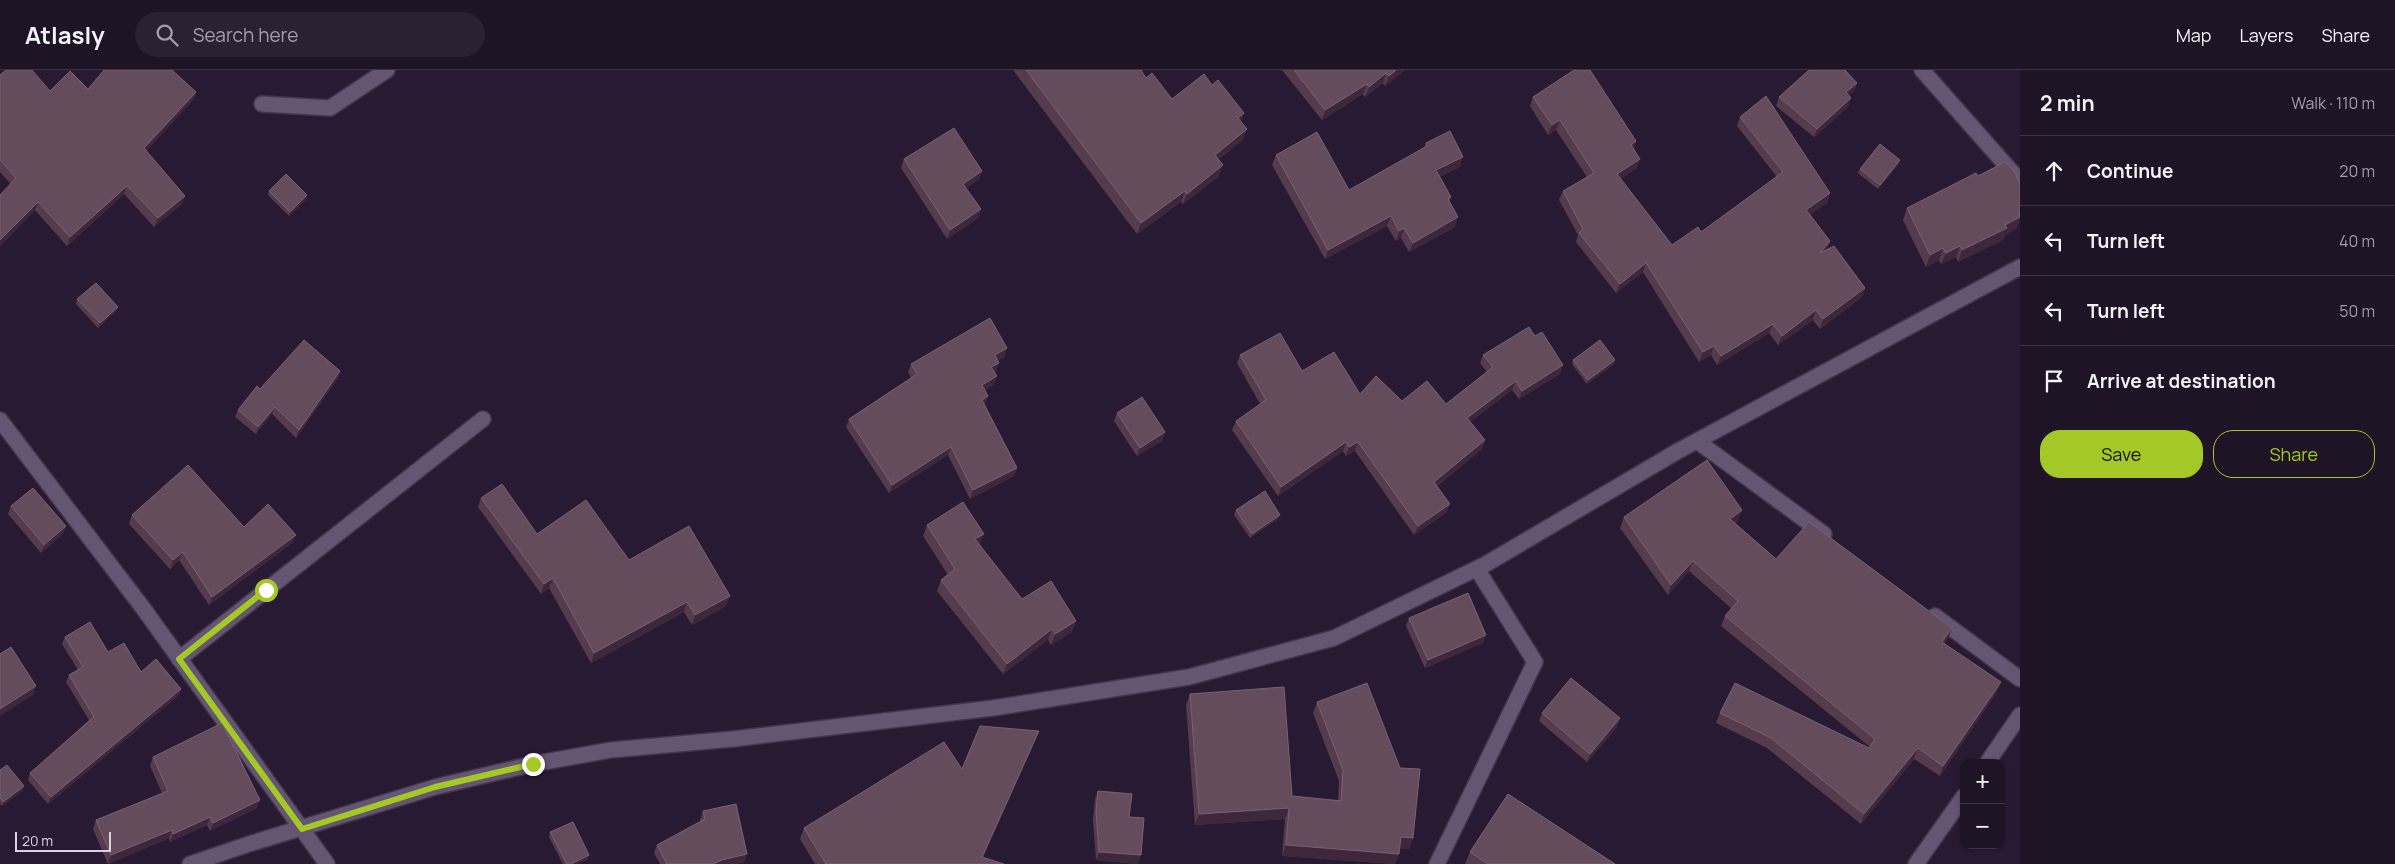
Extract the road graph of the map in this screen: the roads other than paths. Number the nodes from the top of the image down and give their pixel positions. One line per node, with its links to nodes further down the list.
1 (387, 70): 3 (street)
2 (1922, 70): 4 (street)
3 (262, 104)
4 (2020, 181)
5 (2020, 267): 8 (street)
6 (483, 419): 12 (street)
7 (0, 420): 12 (street)
8 (1697, 441): 9 (street); 10 (street)
9 (1839, 545)
10 (1477, 569): 17 (street); 20 (street)
11 (1926, 610): 13 (street)
12 (179, 659): 17 (street)
13 (2020, 679)
14 (2020, 715): 15 (street)
15 (1990, 759)
16 (1960, 802): 21 (street)
17 (302, 829): 18 (street); 19 (street)
18 (190, 864)
19 (328, 864)
20 (1437, 864)
21 (1916, 864)

